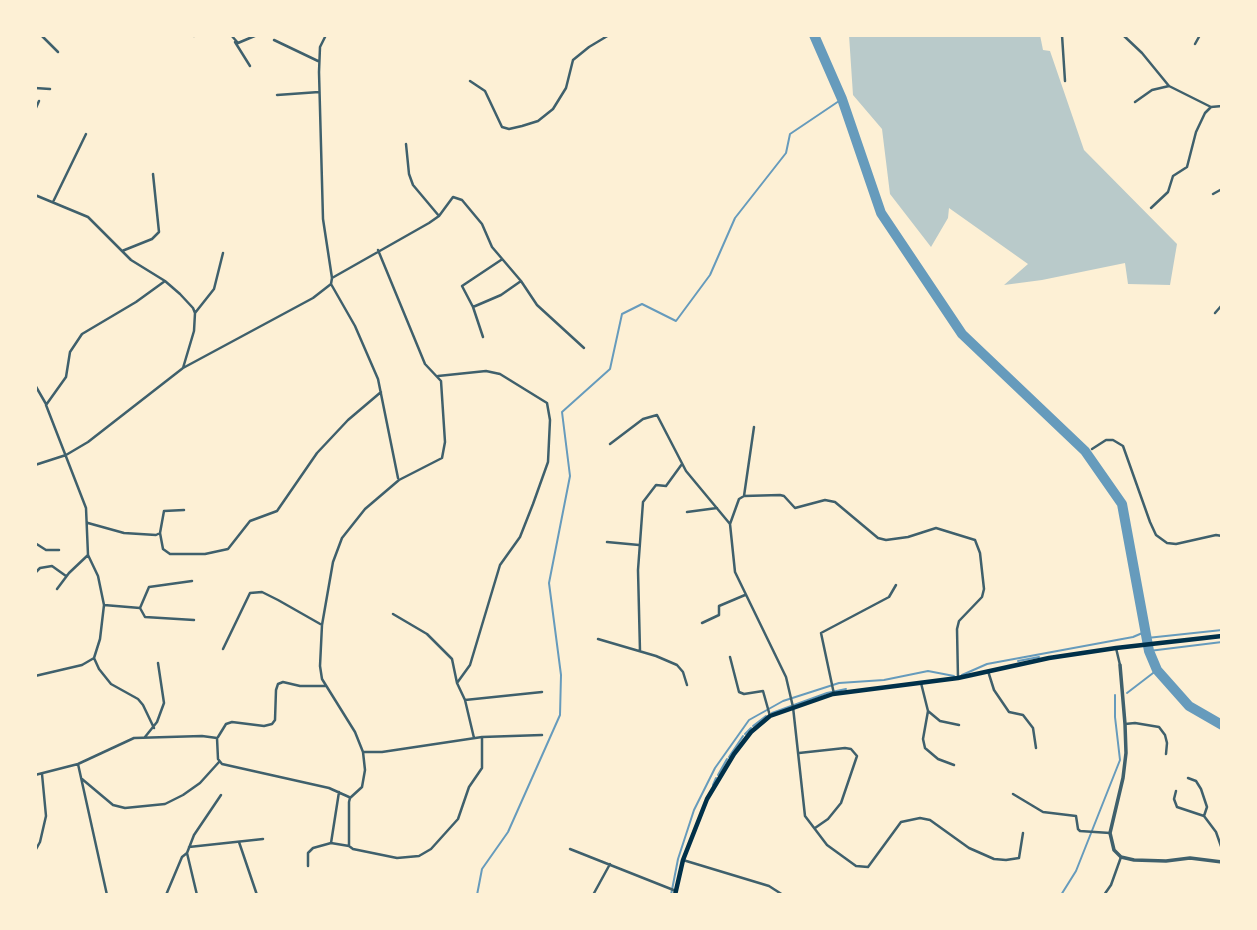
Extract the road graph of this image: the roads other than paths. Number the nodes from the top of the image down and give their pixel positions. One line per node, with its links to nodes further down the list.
1 (41, 35): 12 (street)
2 (231, 35): 10 (street)
3 (257, 35): 10 (street)
4 (326, 35): 13 (street)
5 (609, 35): 15 (street)
6 (1062, 35): 16 (street)
7 (1123, 35): 17 (street)
8 (1200, 35): 11 (street)
9 (274, 40): 13 (street)
10 (234, 41): 14 (street)
11 (1195, 44)
12 (58, 52)
13 (318, 61): 20 (street)
14 (250, 66)
15 (470, 81)
16 (1065, 81)
17 (1169, 86): 23 (street); 25 (street)
18 (35, 88): 19 (street)
19 (50, 89)
20 (320, 92): 21 (street); 40 (street)
21 (277, 95)
22 (39, 101): 26 (street)
23 (1135, 102)
24 (1222, 106): 25 (street)
25 (1210, 107): 34 (street)
26 (35, 110)
27 (86, 134): 33 (street)
28 (407, 144): 35 (street)
29 (153, 174): 37 (street)
30 (1222, 189): 31 (street)
31 (1213, 194)
32 (35, 195): 33 (street)
33 (53, 202): 37 (street)
34 (1151, 208)
35 (439, 216): 36 (street); 39 (street)
36 (379, 250): 40 (street); 51 (street)
37 (122, 251): 41 (street)
38 (223, 253): 46 (street)
39 (501, 260): 42 (street); 45 (street)
40 (332, 278): 43 (street)
41 (165, 281): 46 (street); 54 (street)
42 (521, 281): 45 (street); 49 (street)
43 (331, 284): 50 (street); 53 (street)
44 (1222, 305): 47 (street)
45 (474, 307): 48 (street)
46 (195, 313): 50 (street)
47 (1215, 313)
48 (483, 337)
49 (584, 348)
50 (183, 368): 58 (street)
51 (438, 376): 61 (street); 99 (street)
52 (35, 385): 54 (street)
53 (381, 392): 61 (street); 68 (street)
54 (46, 405): 58 (street)
55 (754, 428): 62 (street)
56 (610, 444): 59 (street)
57 (1092, 449): 69 (street)
58 (66, 455): 60 (street); 66 (street)
59 (682, 464): 63 (street); 72 (street)
60 (35, 465)
61 (399, 480): 86 (street)
62 (744, 496): 67 (street); 98 (street)
63 (717, 508): 65 (street); 67 (street)
64 (184, 510): 68 (street)
65 (687, 512)
66 (88, 523): 68 (street); 74 (street)
67 (730, 524): 80 (street)
68 (160, 533)
69 (1222, 536)
70 (607, 542): 72 (street)
71 (35, 543): 73 (street)
72 (639, 545): 91 (street)
73 (59, 550)
74 (88, 555): 76 (street); 81 (street)
75 (35, 573): 76 (street)
76 (66, 576): 79 (street)
77 (192, 580): 82 (street)
78 (896, 585): 104 (street)
79 (57, 589)
80 (745, 595): 85 (street); 106 (street)
81 (104, 605): 82 (street); 93 (street)
82 (141, 608): 84 (street)
83 (393, 614): 99 (street)
84 (194, 620)
85 (702, 623)
86 (322, 625): 90 (street); 102 (street)
87 (1222, 636): 89 (main road)
88 (598, 639): 91 (street)
89 (1116, 648): 95 (street); 96 (main road)
90 (223, 649)
91 (640, 651): 101 (street)
92 (730, 657): 108 (street)
93 (94, 658): 97 (street); 111 (street)
94 (158, 663): 111 (street)
95 (1120, 665): 109 (street)
96 (988, 671): 98 (main road); 117 (street)
97 (35, 676)
98 (958, 678): 100 (main road)
99 (457, 683): 105 (street)
100 (921, 683): 104 (main road); 107 (street)
101 (687, 685)
102 (325, 686): 115 (street); 118 (street)
103 (541, 692): 105 (street)
104 (834, 694): 106 (main road)
105 (465, 700): 116 (street)
106 (793, 707): 108 (main road); 119 (street)
107 (928, 711): 110 (street); 123 (street)
108 (770, 716): 147 (main road)
109 (1125, 724): 120 (street); 136 (street)
110 (959, 725)
111 (154, 729): 113 (street)
112 (542, 735): 114 (street)
113 (145, 737): 115 (street); 122 (street)
114 (482, 737): 116 (street); 140 (street)
115 (217, 738): 121 (street)
116 (474, 738): 118 (street)
117 (1036, 748)
118 (363, 752): 132 (street)
119 (799, 753): 134 (street); 134 (street)
120 (1166, 754)
121 (219, 762): 127 (street); 129 (street)
122 (78, 764): 124 (street); 127 (street)
123 (954, 765)
124 (42, 774): 125 (street); 144 (street)
125 (35, 775)
126 (1188, 778): 133 (street)
127 (82, 779): 152 (street)
128 (1176, 791): 133 (street)
129 (339, 792): 132 (street); 139 (street)
130 (1013, 794): 136 (street)
131 (221, 795): 141 (street)
132 (350, 798): 140 (street)
133 (1204, 816): 143 (street)
134 (814, 828): 135 (street)
135 (1023, 833)
136 (1110, 833): 146 (street)
137 (263, 839): 138 (street)
138 (239, 841): 141 (street); 155 (street)
139 (331, 843): 140 (street); 150 (street)
140 (349, 846)
141 (189, 847): 145 (street)
142 (570, 849): 149 (street)
143 (1222, 849)
144 (35, 851)
145 (187, 853): 153 (street); 154 (street)
146 (1121, 857): 148 (street); 158 (street)
147 (683, 860): 151 (main road); 157 (street)
148 (1222, 862)
149 (610, 864): 151 (street); 156 (street)
150 (308, 866)
151 (675, 893)
152 (107, 895)
153 (166, 895)
154 (197, 895)
155 (257, 895)
156 (593, 895)
157 (783, 895)
158 (1105, 895)

